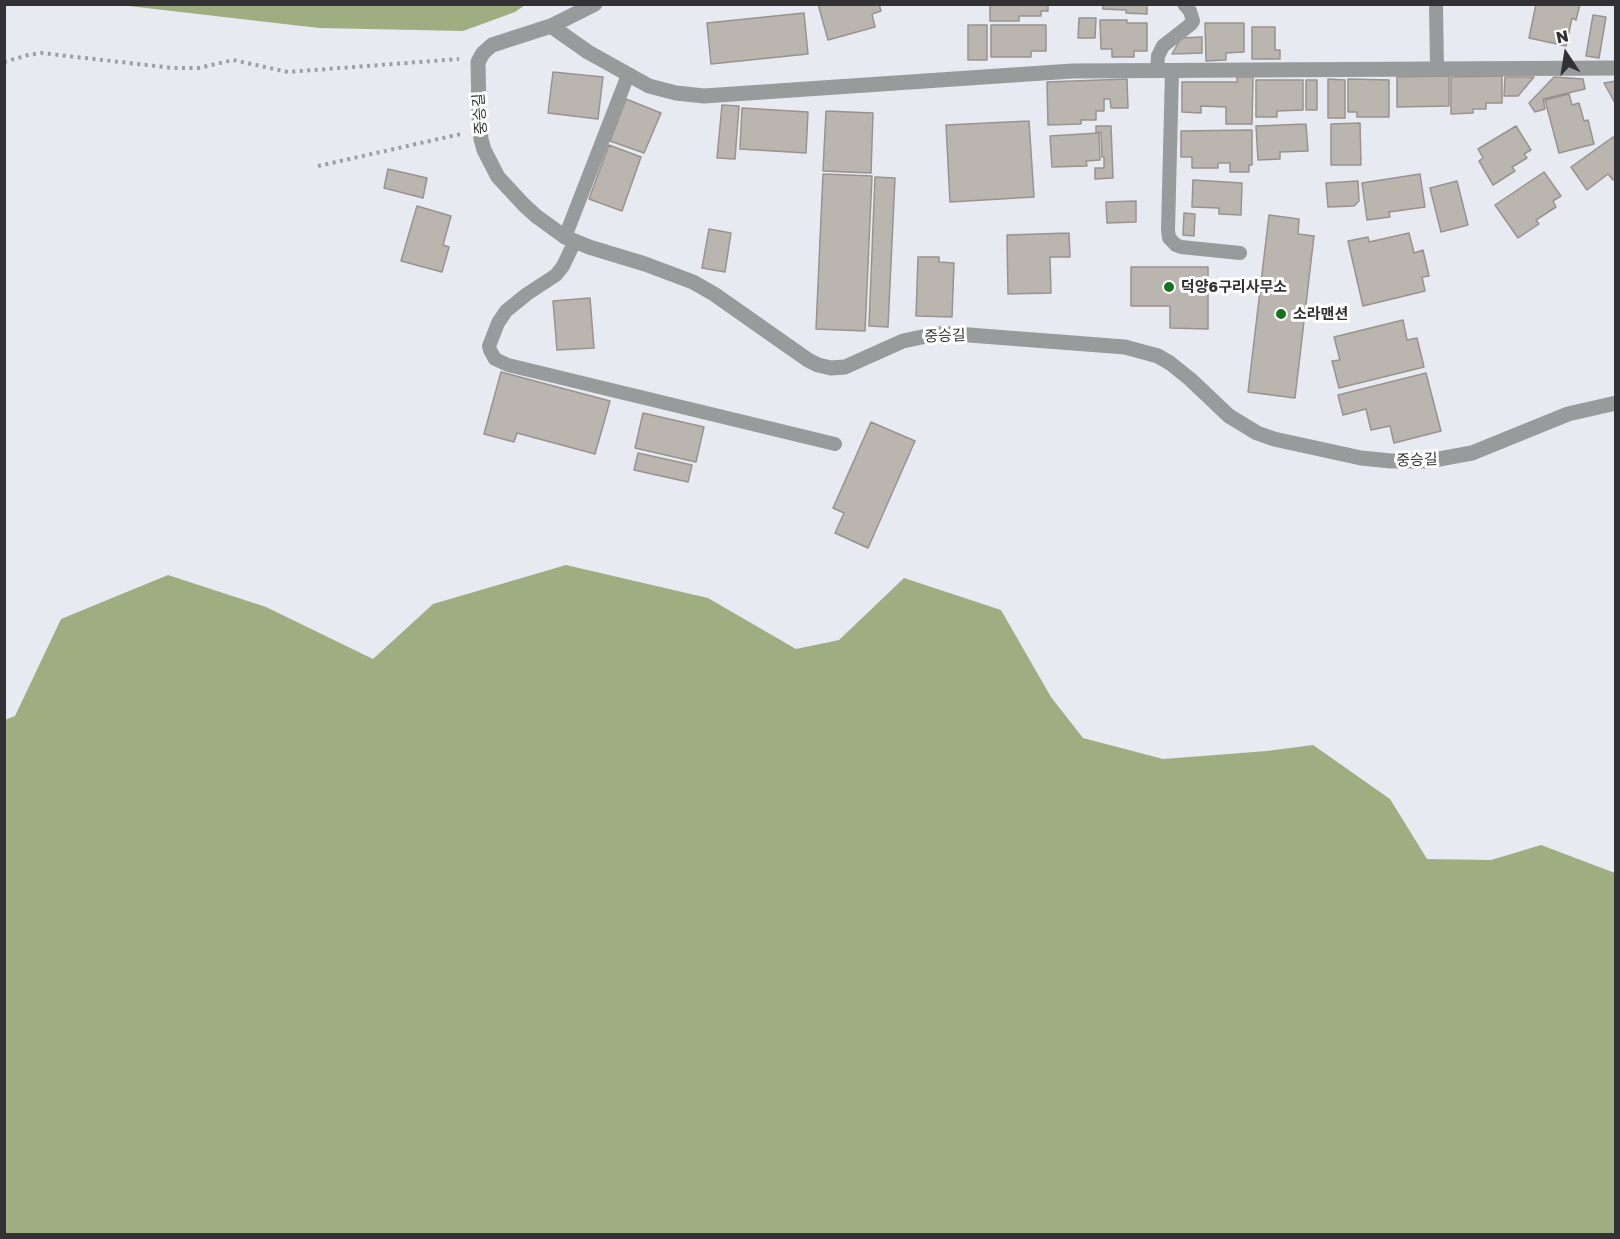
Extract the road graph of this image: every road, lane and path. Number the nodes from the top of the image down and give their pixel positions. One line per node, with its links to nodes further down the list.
1 (595, 4): 4 (street)
2 (1184, 4): 9 (lane)
3 (1436, 4): 8 (lane)
4 (551, 26): 5 (street); 10 (street)
5 (481, 57): 6 (path); 11 (street, 중승길)
6 (4, 62)
7 (1616, 68): 8 (street)
8 (1437, 69): 9 (street)
9 (1164, 71): 10 (street); 14 (lane)
10 (628, 75): 13 (lane)
11 (480, 129): 12 (path); 13 (street, 중승길)
12 (318, 166)
13 (570, 239): 15 (street, 중승길); 16 (lane)
14 (1240, 254)
15 (1616, 403)
16 (835, 444)

